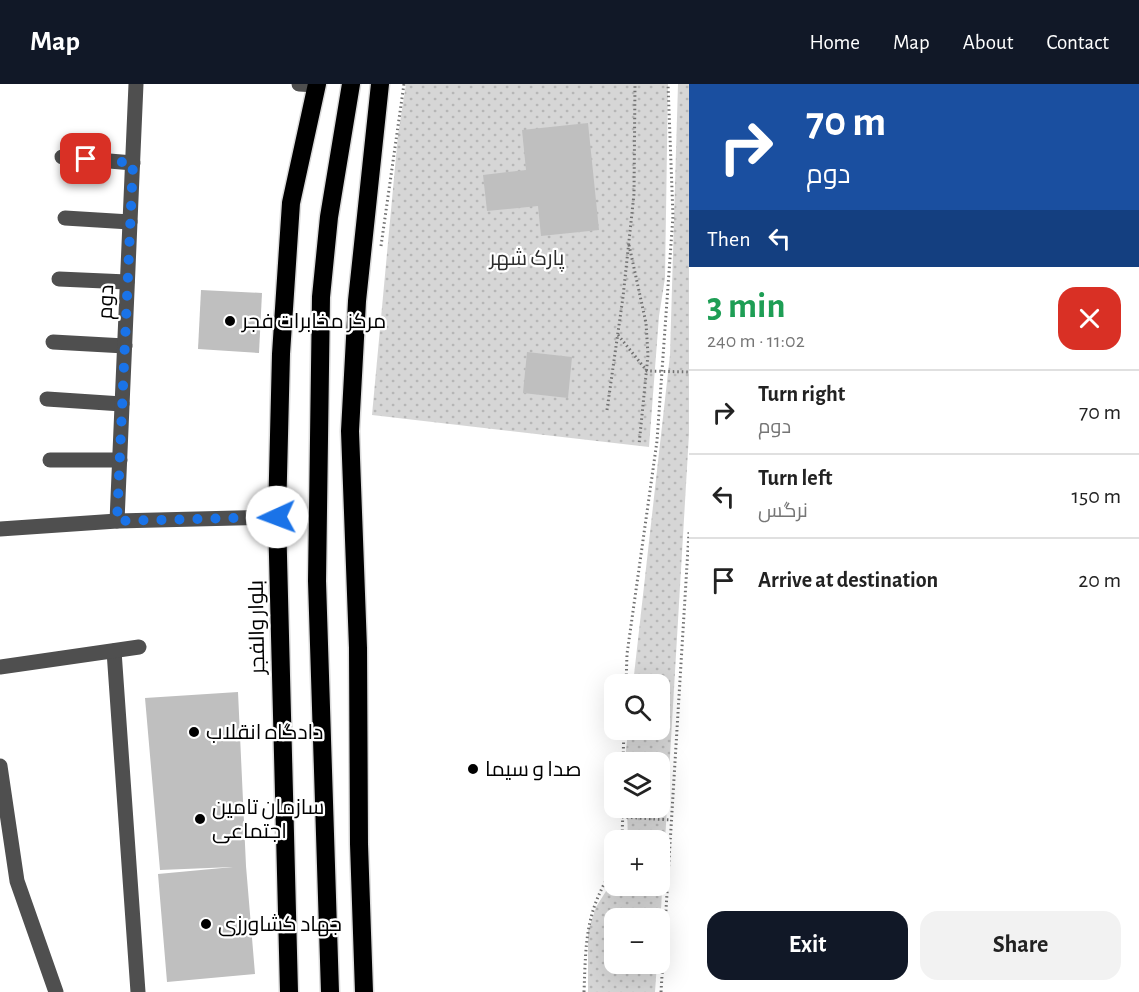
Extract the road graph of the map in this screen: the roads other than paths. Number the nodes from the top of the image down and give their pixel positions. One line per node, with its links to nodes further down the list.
1 (136, 84): 6 (street, دوم)
2 (312, 84): 17 (highway, بلوار والفجر)
3 (351, 84): 27 (highway)
4 (380, 84): 28 (highway)
5 (62, 157): 6 (street)
6 (133, 163): 8 (street, دوم)
7 (65, 218): 8 (street)
8 (130, 222): 10 (street, دوم)
9 (59, 279): 10 (street)
10 (128, 282): 12 (street, دوم)
11 (53, 342): 12 (street)
12 (125, 346): 14 (street, دوم)
13 (47, 399): 14 (street)
14 (122, 404): 15 (street, دوم)
15 (120, 459): 16 (street); 18 (street, دوم)
16 (50, 460)
17 (277, 517): 18 (street); 26 (highway, بلوار والفجر)
18 (117, 521): 19 (street)
19 (0, 529)
20 (139, 647): 21 (street)
21 (114, 651): 22 (street); 25 (street)
22 (0, 667)
23 (0, 766): 24 (street)
24 (56, 992)
25 (138, 992)
26 (289, 992)
27 (330, 992)
28 (364, 992)

